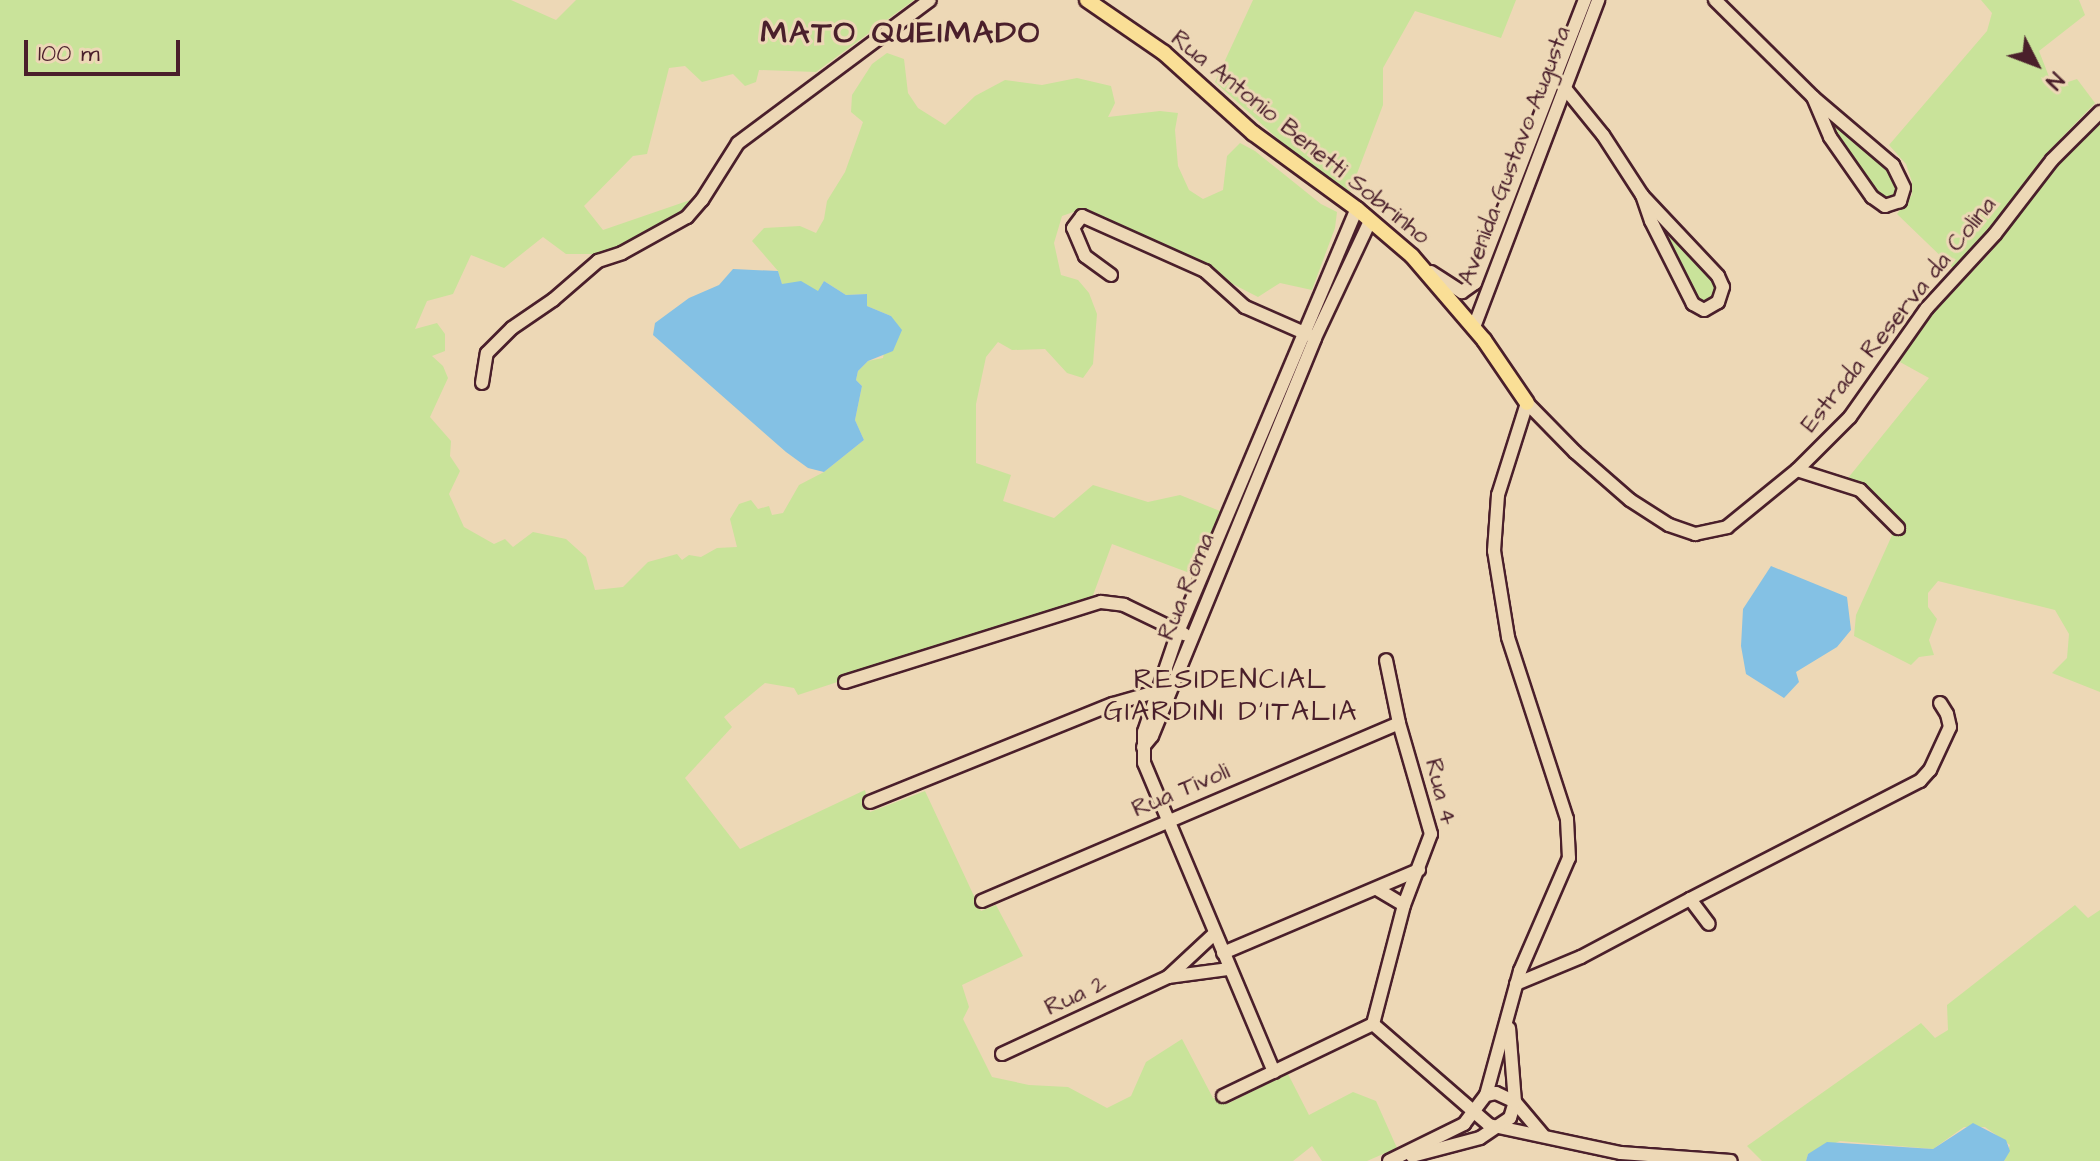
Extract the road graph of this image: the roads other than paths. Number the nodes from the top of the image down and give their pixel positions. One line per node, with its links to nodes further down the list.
1 (930, 0): 16 (street)
2 (1087, 0): 10 (main road, Rua Antonio Benetti Sobrinho)
3 (1585, 0): 6 (street, Avenida Gustavo Augusta)
4 (1598, 0): 6 (street, Avenida Gustavo Augusta)
5 (1715, 0): 7 (street)
6 (1560, 80): 9 (street); 12 (street, Avenida Gustavo Augusta); 14 (street, Avenida Gustavo Augusta)
7 (1813, 97): 7 (street)
8 (2100, 112): 18 (street, Estrada Reserva da Colina)
9 (1642, 195): 9 (street)
10 (1357, 209): 11 (main road, Rua Antonio Benetti Sobrinho); 15 (street, Rua Roma)
11 (1370, 221): 12 (main road, Rua Antonio Benetti Sobrinho); 15 (street, Rua Roma)
12 (1420, 265): 14 (main road, Rua Antonio Benetti Sobrinho)
13 (1111, 275): 15 (street)
14 (1474, 327): 17 (main road, Rua Antonio Benetti Sobrinho)
15 (1310, 335): 20 (street, Rua Roma)
16 (482, 383)
17 (1527, 403): 18 (street, Estrada Reserva da Colina); 38 (street)
18 (1797, 470): 19 (street)
19 (1898, 528)
20 (1184, 634): 22 (street); 23 (street, Rua Roma)
21 (1386, 660): 25 (street, Rua 4)
22 (845, 682)
23 (1163, 690): 26 (street); 27 (street, Rua Roma)
24 (1940, 703): 30 (street)
25 (1399, 723): 27 (street, Rua Tivoli); 28 (street, Rua 4)
26 (870, 802)
27 (1169, 821): 31 (street, Rua Tivoli); 34 (street)
28 (1419, 870): 29 (street); 32 (street, Rua 4)
29 (1377, 889): 32 (street); 35 (street)
30 (1690, 899): 33 (street); 38 (street)
31 (982, 901)
32 (1404, 905): 40 (street, Rua 4)
33 (1709, 924)
34 (1215, 933): 35 (street); 37 (street, Rua 2)
35 (1223, 953): 36 (street)
36 (1229, 969): 37 (street, Rua 2); 42 (street)
37 (1168, 977): 41 (street, Rua 2)
38 (1516, 984): 39 (street)
39 (1508, 1021): 43 (street); 45 (street)
40 (1373, 1024): 42 (street); 46 (street)
41 (1002, 1054)
42 (1274, 1072): 44 (street)
43 (1486, 1095): 45 (street); 46 (street)
44 (1223, 1096)
45 (1515, 1102): 47 (street); 48 (street)
46 (1474, 1114): 47 (street); 49 (street)
47 (1499, 1128): 48 (street); 49 (street)
48 (1543, 1135): 50 (street)
49 (1389, 1161)
50 (1731, 1161)

